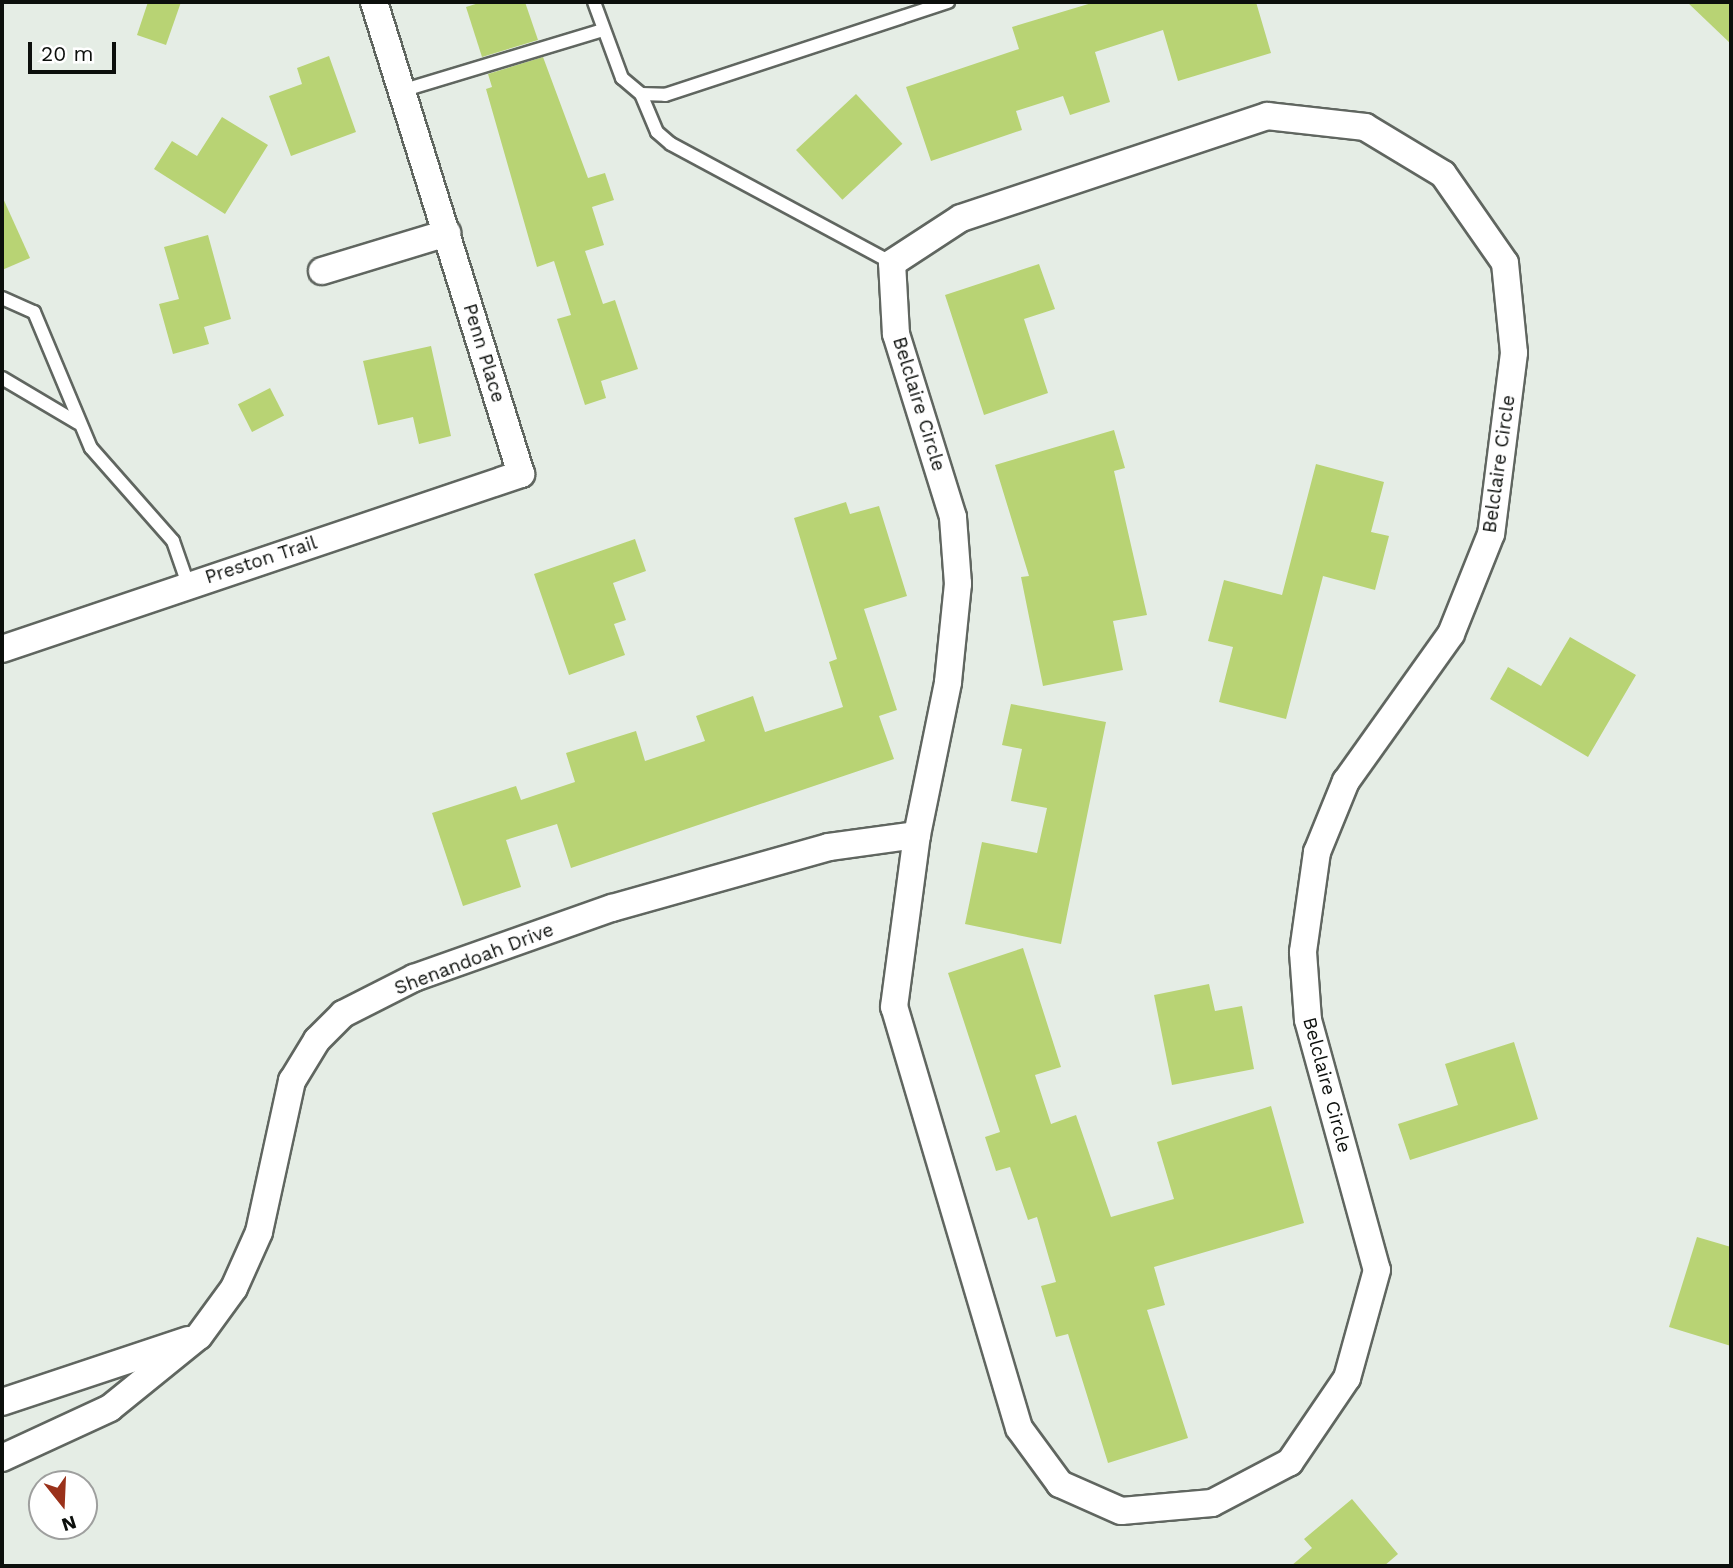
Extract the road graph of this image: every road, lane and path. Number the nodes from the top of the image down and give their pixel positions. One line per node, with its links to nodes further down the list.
1 (374, 2): 5 (street, Penn Place)
2 (594, 2): 4 (lane)
3 (948, 2): 6 (lane)
4 (603, 30): 5 (lane); 6 (lane)
5 (401, 91): 7 (street, Penn Place)
6 (641, 94): 8 (lane)
7 (447, 233): 9 (street); 13 (street, Penn Place)
8 (892, 263): 16 (street, Belclaire Circle); 16 (street, Belclaire Circle)
9 (322, 271)
10 (2, 298): 12 (lane)
11 (2, 378): 12 (lane)
12 (79, 424): 14 (lane)
13 (522, 474): 14 (street, Preston Trail)
14 (188, 584): 15 (street, Preston Trail)
15 (2, 649)
16 (916, 835): 17 (street, Shenandoah Drive)
17 (199, 1336): 18 (street); 19 (street, Shenandoah Drive)
18 (2, 1402)
19 (2, 1458)

